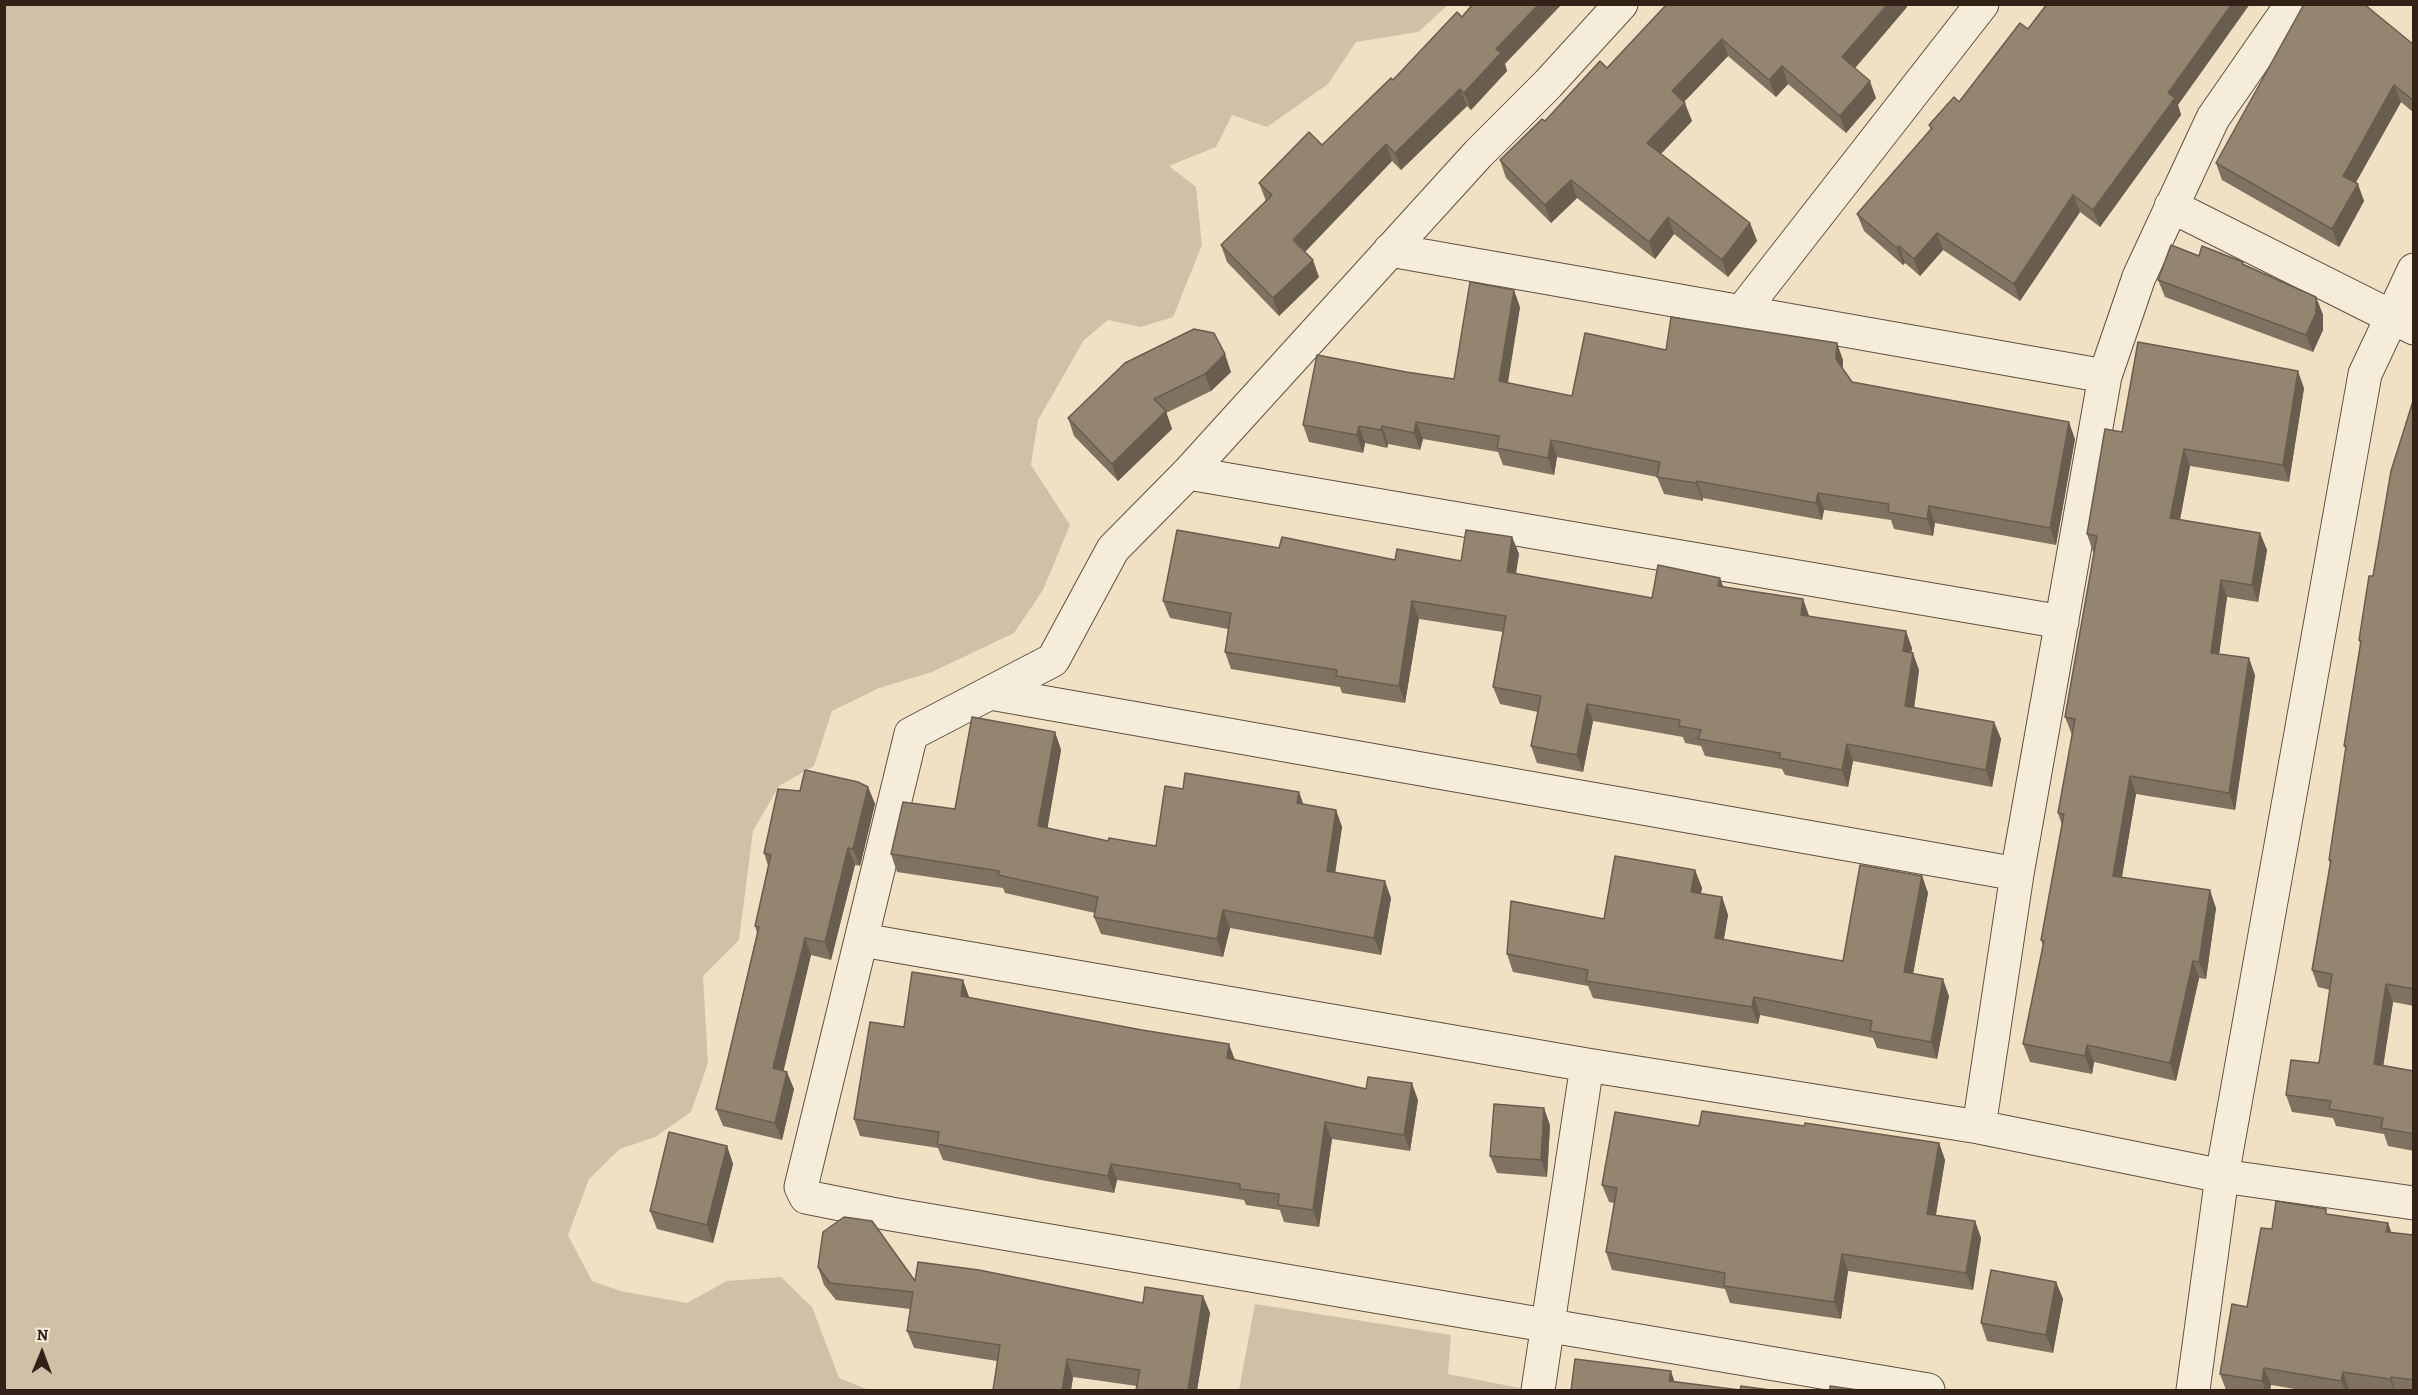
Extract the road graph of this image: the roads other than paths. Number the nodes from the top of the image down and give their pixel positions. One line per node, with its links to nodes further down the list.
1 (1621, 4): 5 (street)
2 (1982, 4): 7 (street)
3 (2292, 4): 4 (street)
4 (2171, 206): 8 (street); 9 (street)
5 (1390, 250): 7 (street); 10 (street)
6 (2414, 270): 8 (street)
7 (1743, 310): 9 (street)
8 (2403, 322): 17 (street)
9 (2105, 376): 11 (street)
10 (1188, 473): 11 (street); 12 (street)
11 (2062, 622): 13 (street)
12 (990, 693): 13 (street); 14 (street)
13 (2017, 874): 16 (street)
14 (862, 940): 15 (street); 19 (street)
15 (1587, 1065): 16 (street); 19 (street)
16 (1979, 1127): 17 (street)
17 (2222, 1176): 18 (street); 22 (street)
18 (2414, 1203)
19 (1548, 1326): 20 (street); 21 (street)
20 (1538, 1390)
21 (1928, 1390)
22 (2193, 1390)

